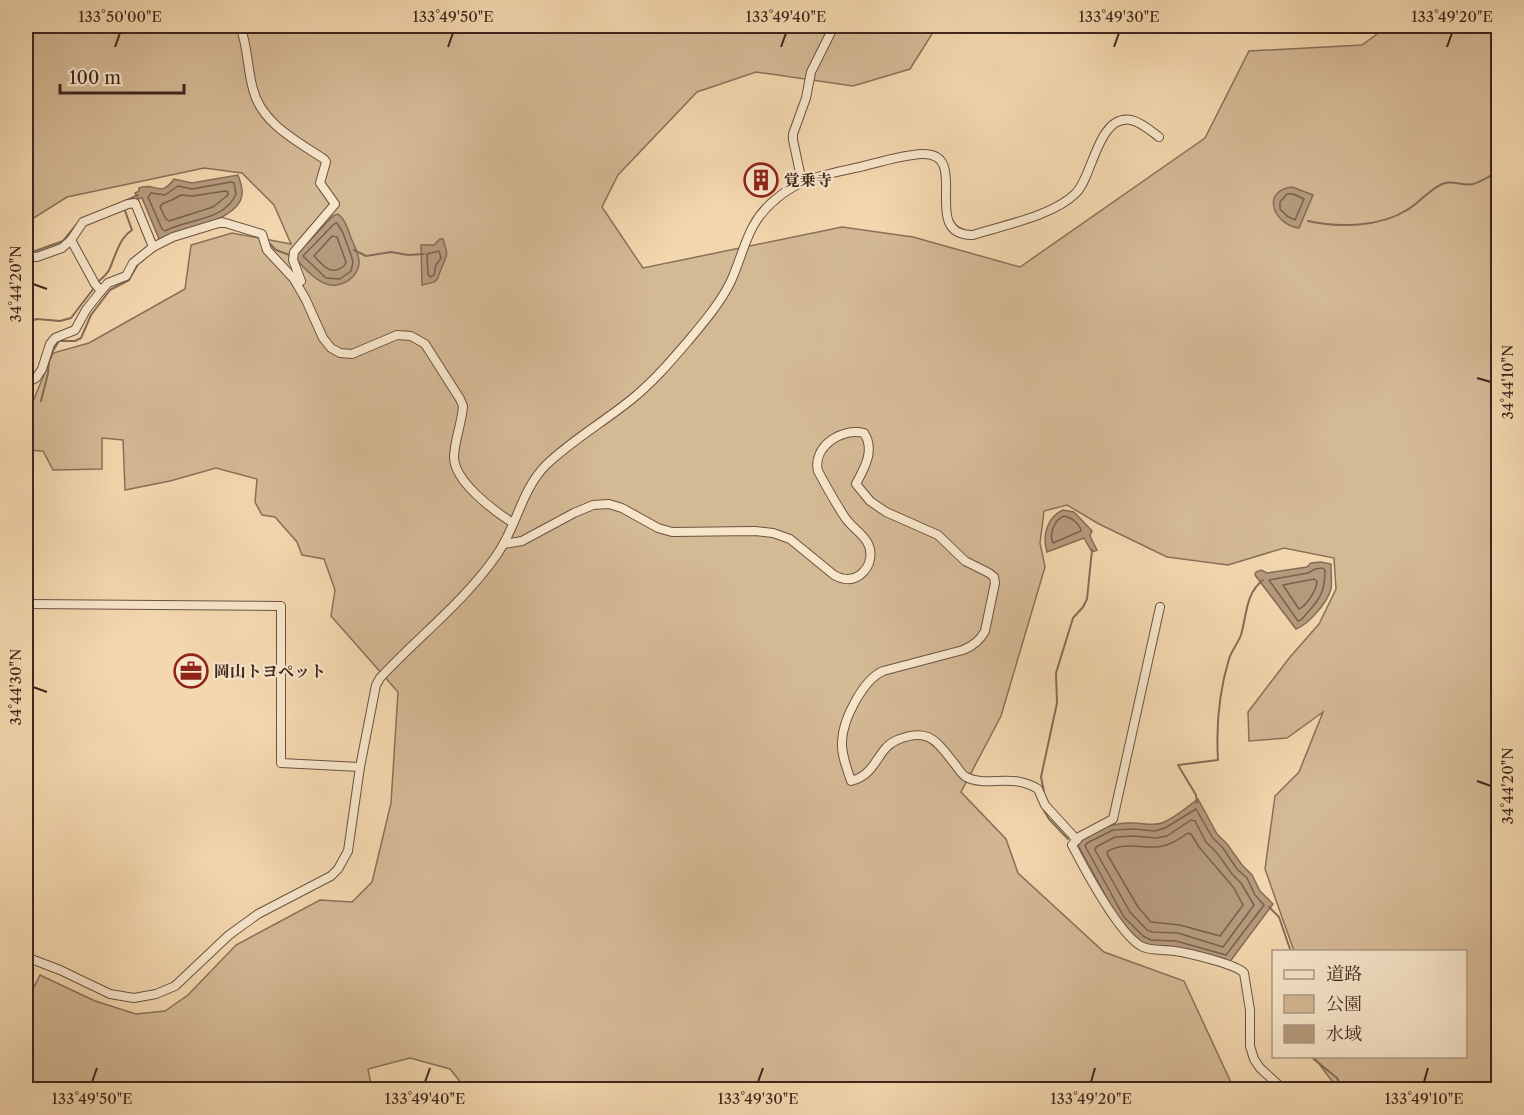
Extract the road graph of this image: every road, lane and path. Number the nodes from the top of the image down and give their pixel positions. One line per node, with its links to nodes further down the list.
1 (240, 26): 9 (street)
2 (834, 26): 4 (street)
3 (1159, 137): 4 (street)
4 (802, 183): 11 (street)
5 (71, 240): 6 (street); 7 (street); 8 (street)
6 (153, 247): 8 (street); 9 (street)
7 (26, 256)
8 (101, 291): 10 (street)
9 (306, 300): 11 (street)
10 (26, 383)
11 (513, 523): 12 (street)
12 (504, 544): 15 (street); 17 (street)
13 (27, 604): 15 (street); 16 (street)
14 (1160, 607): 17 (street)
15 (360, 767): 18 (street)
16 (26, 799)
17 (1077, 840): 19 (street)
18 (26, 957)
19 (1284, 1089)

